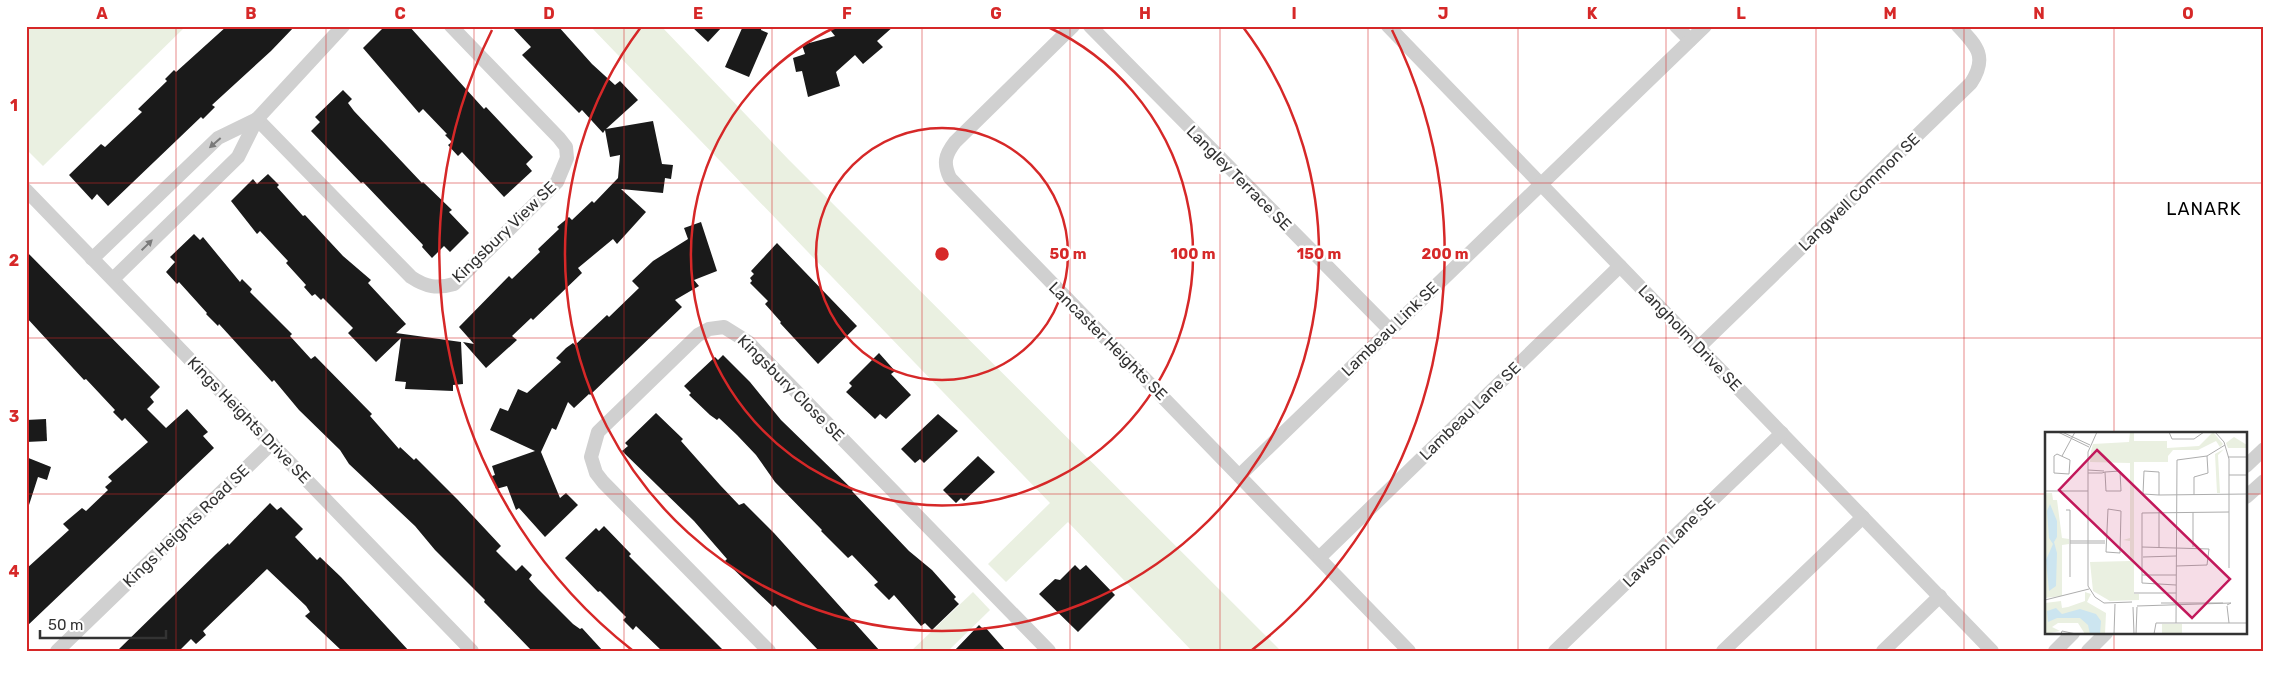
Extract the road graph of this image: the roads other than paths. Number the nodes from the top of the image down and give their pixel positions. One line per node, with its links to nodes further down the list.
1 (343, 26): 10 (street)
2 (451, 26): 10 (street, Kingsbury View SE)
3 (1073, 26): 22 (street, Lancaster Heights SE)
4 (1090, 26): 16 (street, Langley Terrace SE)
5 (1388, 26): 11 (street, Langholm Drive SE)
6 (1676, 26): 9 (street)
7 (1705, 26): 9 (street)
8 (1958, 26): 17 (street, Langwell Common SE)
9 (1690, 40): 11 (street)
10 (257, 119): 13 (street, one-way to 13); 15 (street, one-way to 10)
11 (1541, 184): 14 (street, Langholm Drive SE); 16 (street, Lambeau Link SE)
12 (26, 190): 13 (street, Kings Heights Drive SE)
13 (92, 259): 15 (street, Kings Heights Drive SE)
14 (1620, 266): 17 (street, Langholm Drive SE); 26 (street, Lambeau Lane SE)
15 (112, 279): 19 (street, Kings Heights Drive SE)
16 (1389, 329): 22 (street, Lambeau Link SE)
17 (1699, 347): 18 (street, Langholm Drive SE)
18 (1782, 433): 25 (street, Langholm Drive SE); 35 (street, Lawson Lane SE)
19 (272, 443): 30 (street, Kings Heights Road SE); 31 (street, Kings Heights Drive SE)
20 (2264, 449): 21 (street)
21 (2248, 464)
22 (1240, 475): 26 (street, Lancaster Heights SE)
23 (2264, 480): 24 (street)
24 (2248, 496)
25 (1862, 517): 27 (street, Langholm Drive SE); 36 (street)
26 (1320, 557): 34 (street, Lancaster Heights SE)
27 (1940, 596): 37 (street); 38 (street, Langholm Drive SE)
28 (2072, 634): 39 (street)
29 (2105, 634): 40 (street)
30 (57, 651)
31 (472, 651)
32 (769, 651): 33 (street, Kingsbury Close SE)
33 (1049, 651)
34 (1409, 651)
35 (1555, 651)
36 (1723, 651)
37 (1883, 651)
38 (1992, 651)
39 (2055, 651)
40 (2088, 651)

